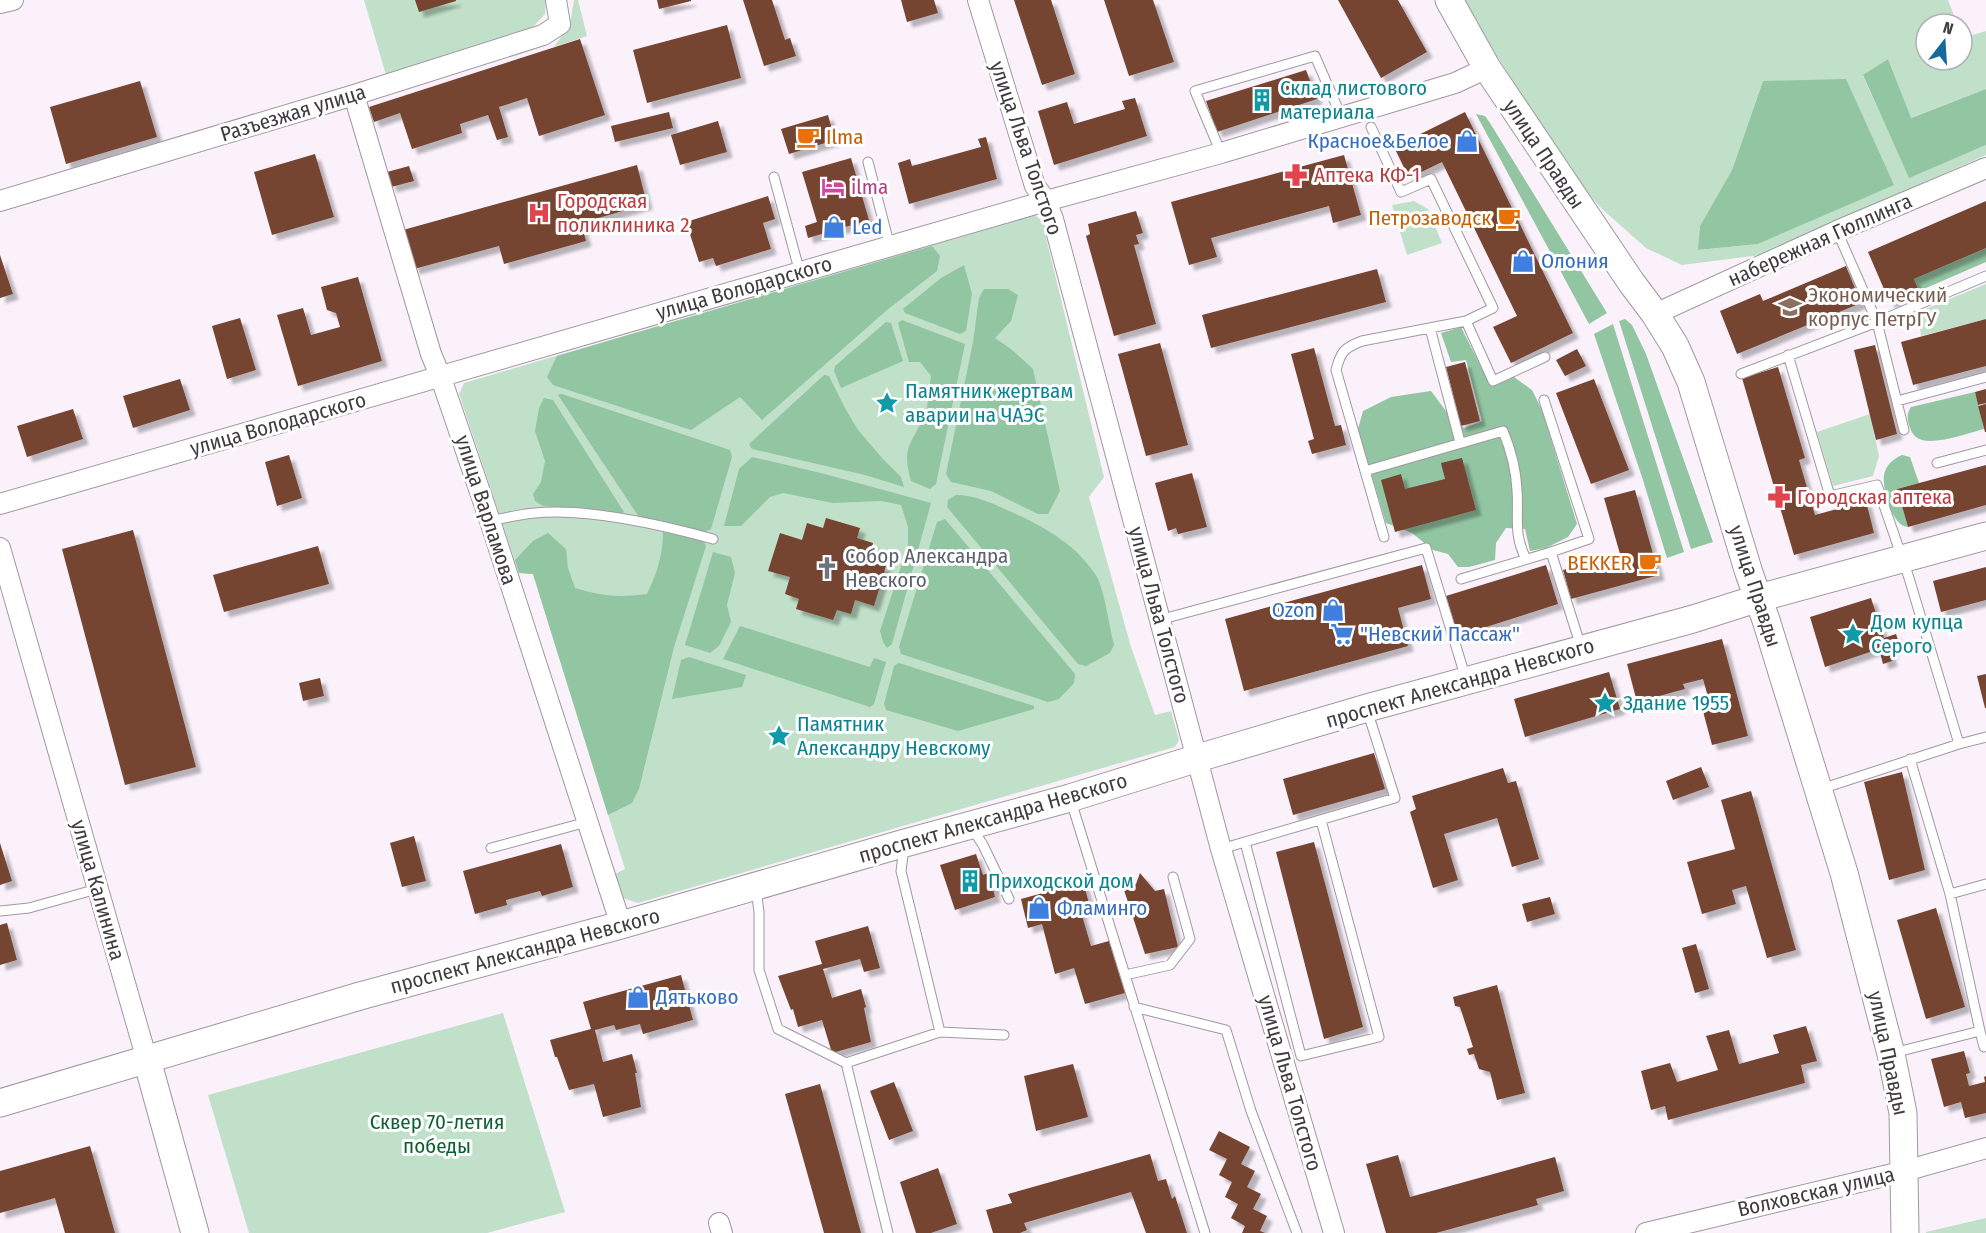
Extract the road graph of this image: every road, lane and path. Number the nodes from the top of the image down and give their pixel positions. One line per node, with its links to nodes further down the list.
1 (13, 0): 5 (street)
2 (556, 0): 7 (street, Разъезжая улица)
3 (978, 0): 15 (street, улица Льва Толстого)
4 (1449, 0): 6 (main road, улица Правды)
5 (0, 3)
6 (1487, 68): 8 (street, улица Володарского); 20 (main road, улица Правды)
7 (354, 95): 14 (street, Разъезжая улица); 28 (street, улица Варламова)
8 (1341, 116): 10 (street, улица Володарского); 10 (lane)
9 (1371, 127): 21 (lane)
10 (1221, 153): 15 (street, улица Володарского)
11 (868, 162): 17 (lane)
12 (1986, 168): 16 (street, набережная Гюллинга)
13 (774, 177): 18 (lane)
14 (0, 201)
15 (1046, 201): 17 (street, улица Володарского); 48 (street, улица Льва Толстого)
16 (1837, 231): 20 (street, набережная Гюллинга); 22 (lane)
17 (890, 246): 18 (street, улица Володарского)
18 (800, 273): 28 (street, улица Володарского)
19 (1986, 276): 22 (lane)
20 (1655, 314): 47 (main road, улица Правды)
21 (1466, 321): 23 (lane); 25 (lane)
22 (1877, 322): 24 (lane); 30 (lane)
23 (1430, 328): 32 (lane); 35 (lane)
24 (1788, 355): 26 (lane); 44 (lane)
25 (1545, 357)
26 (1741, 374)
27 (1986, 377): 30 (lane)
28 (441, 378): 36 (street, улица Володарского); 37 (street, улица Варламова)
29 (1544, 400): 42 (lane)
30 (1897, 400): 31 (lane)
31 (1904, 430)
32 (1460, 442): 35 (lane); 43 (lane)
33 (1986, 450): 34 (lane)
34 (1937, 463)
35 (1365, 471): 39 (lane)
36 (0, 504)
37 (490, 521): 40 (lane); 59 (street, улица Варламова)
38 (1986, 536): 44 (main road, проспект Александра Невского)
39 (1384, 537)
40 (713, 539)
41 (0, 548): 46 (street, улица Калинина)
42 (1551, 552): 43 (lane); 49 (lane)
43 (1526, 559): 45 (lane)
44 (1902, 559): 47 (main road, проспект Александра Невского); 53 (lane)
45 (1461, 579)
46 (4, 584): 68 (street, улица Калинина)
47 (1759, 598): 49 (main road, проспект Александра Невского); 56 (main road, улица Правды)
48 (1159, 620): 50 (lane); 54 (street, улица Льва Толстого)
49 (1582, 649): 50 (main road, проспект Александра Невского)
50 (1467, 681): 51 (main road, проспект Александра Невского)
51 (1367, 708): 54 (main road, проспект Александра Невского); 58 (lane)
52 (1986, 736): 53 (lane)
53 (1959, 744): 55 (lane)
54 (1198, 758): 57 (main road, проспект Александра Невского); 64 (street, улица Льва Толстого)
55 (1910, 759): 56 (lane); 69 (lane)
56 (1817, 790): 79 (main road, улица Правды)
57 (1070, 798): 60 (main road, проспект Александра Невского); 73 (lane)
58 (1322, 820): 61 (lane); 61 (lane)
59 (587, 822): 63 (lane); 72 (street, улица Варламова)
60 (970, 826): 62 (main road, проспект Александра Невского); 70 (lane)
61 (1245, 842): 64 (lane)
62 (905, 843): 67 (main road, проспект Александра Невского); 76 (lane)
63 (491, 848)
64 (1221, 849): 89 (street, улица Льва Толстого)
65 (1173, 877): 73 (lane)
66 (1986, 884): 69 (lane)
67 (755, 886): 72 (main road, проспект Александра Невского); 81 (lane)
68 (98, 889): 71 (lane); 80 (street, улица Калинина)
69 (1950, 894): 75 (lane)
70 (1009, 899)
71 (0, 910)
72 (621, 925): 80 (main road, проспект Александра Невского)
73 (1125, 975): 74 (lane)
74 (1134, 1007): 87 (lane); 88 (lane)
75 (1980, 1031): 78 (lane); 79 (lane)
76 (940, 1032): 77 (lane); 81 (lane)
77 (1004, 1035)
78 (1986, 1046)
79 (1891, 1054): 84 (main road, улица Правды)
80 (147, 1060): 82 (main road, проспект Александра Невского); 85 (main road, улица Калинина)
81 (846, 1063): 86 (lane)
82 (0, 1103)
83 (1986, 1148): 84 (street, Волховская улица)
84 (1905, 1171): 90 (street, Волховская улица); 91 (main road, улица Правды)
85 (195, 1233)
86 (888, 1233)
87 (1205, 1233)
88 (1297, 1233)
89 (1334, 1233)
90 (1646, 1233)
91 (1905, 1233)

